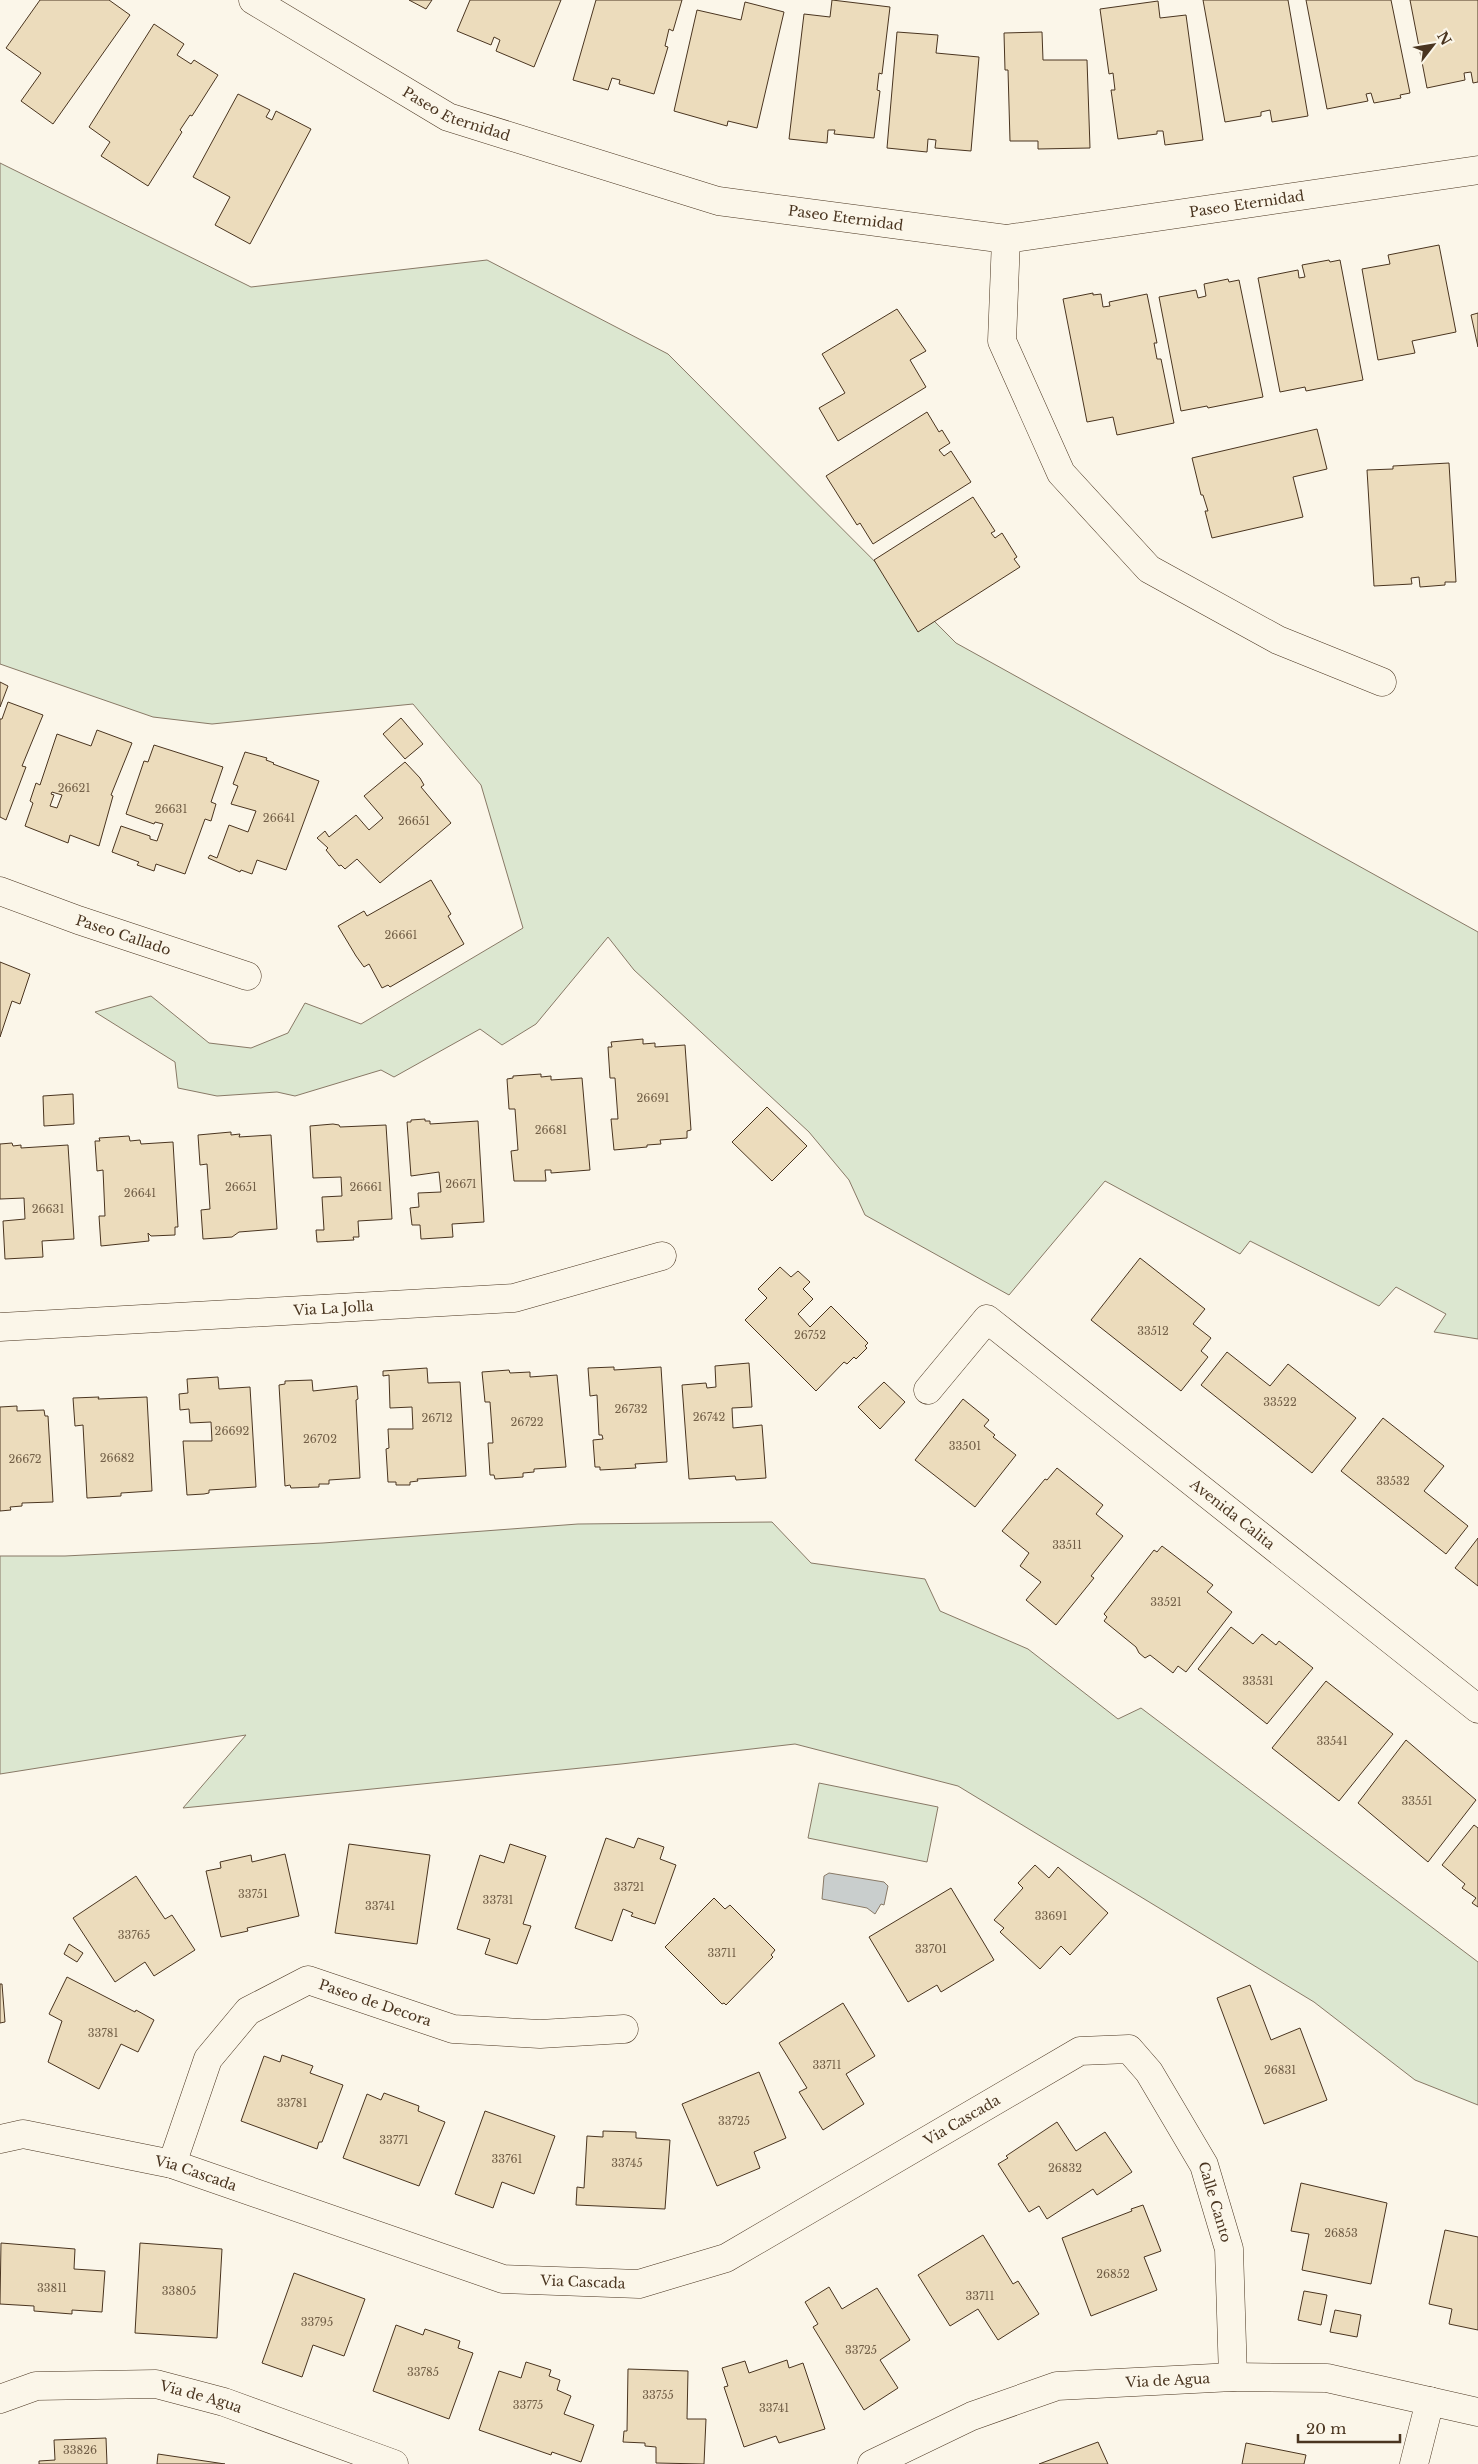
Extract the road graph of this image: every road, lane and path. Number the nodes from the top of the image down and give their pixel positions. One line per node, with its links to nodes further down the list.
1 (253, 0): 3 (street, Paseo Eternidad)
2 (1478, 170): 3 (street, Paseo Eternidad)
3 (1006, 239): 4 (street)
4 (1382, 682)
5 (0, 891): 6 (street, Paseo Callado)
6 (248, 976)
7 (662, 1256): 8 (street, Via La Jolla)
8 (0, 1327)
9 (928, 1390): 10 (street, Avenida Calita)
10 (1478, 1709)
11 (624, 2029): 14 (street, Paseo de Decora)
12 (1129, 2049): 14 (street, Via Cascada); 15 (street, Calle Canto)
13 (0, 2139): 14 (street, Via Cascada)
14 (172, 2164)
15 (1233, 2377): 17 (street, Via de Agua); 20 (street, Via de Agua)
16 (0, 2399): 19 (street, Via de Agua)
17 (1430, 2401): 18 (street, Via de Agua); 21 (street)
18 (1478, 2412)
19 (394, 2464)
20 (872, 2464)
21 (1414, 2464)

